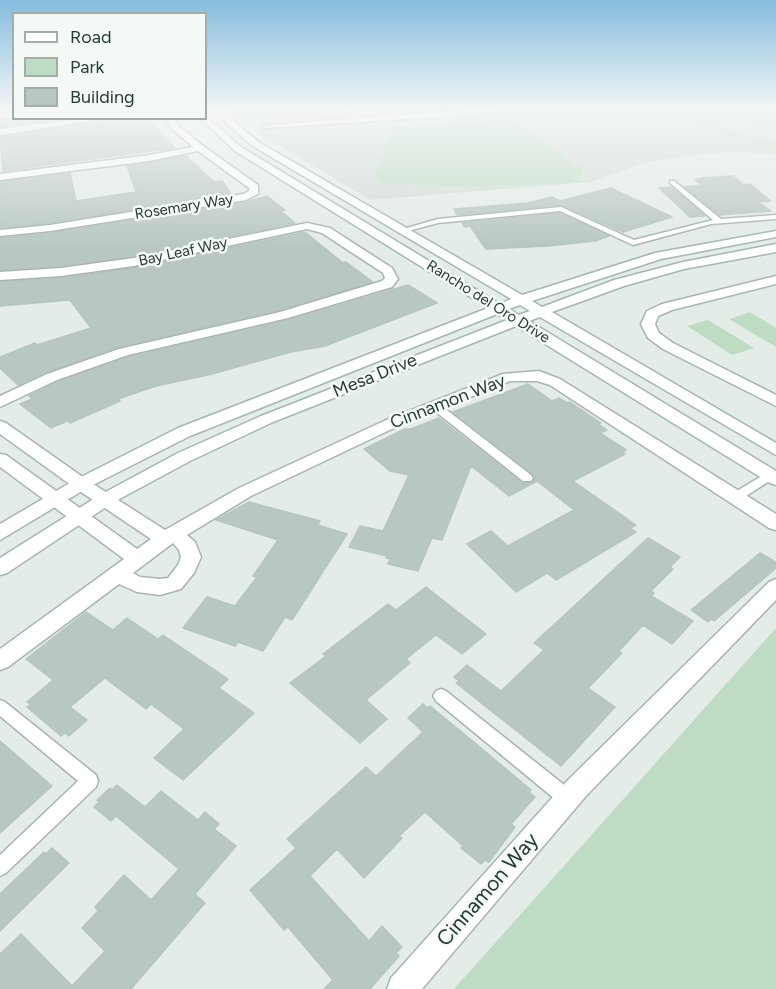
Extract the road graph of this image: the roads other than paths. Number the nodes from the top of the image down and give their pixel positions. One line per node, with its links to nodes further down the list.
1 (164, 155): 5 (street)
2 (210, 155): 10 (street, Rosemary Way)
3 (248, 155): 16 (street, Rancho del Oro Drive)
4 (275, 155): 9 (street, Rancho del Oro Drive)
5 (0, 177)
6 (672, 182): 8 (lane)
7 (776, 217): 8 (lane)
8 (719, 221): 9 (lane)
9 (404, 230): 15 (street, Rancho del Oro Drive)
10 (0, 233)
11 (776, 234): 15 (street, Mesa Drive)
12 (776, 248): 17 (street, Mesa Drive)
13 (0, 276): 20 (street, Bay Leaf Way)
14 (776, 280): 19 (street)
15 (521, 300): 16 (street, Mesa Drive); 17 (street, Rancho del Oro Drive)
16 (498, 309): 18 (street, Rancho del Oro Drive); 29 (street, Mesa Drive)
17 (540, 312): 18 (street, Mesa Drive); 24 (street, Rancho del Oro Drive)
18 (517, 321): 23 (street, Rancho del Oro Drive); 31 (street, Mesa Drive)
19 (776, 401)
20 (0, 402)
21 (435, 406): 28 (lane); 30 (street, Cinnamon Way); 36 (street, Cinnamon Way)
22 (0, 426): 29 (street)
23 (691, 427): 25 (street); 27 (street, Rancho del Oro Drive)
24 (776, 450)
25 (776, 458)
26 (0, 459): 32 (street)
27 (774, 476): 30 (lane)
28 (527, 478)
29 (81, 484): 31 (street); 32 (street, Mesa Drive)
30 (736, 497): 34 (street, Cinnamon Way)
31 (106, 499): 33 (street, Mesa Drive); 36 (street)
32 (54, 500): 33 (street); 35 (street, Mesa Drive)
33 (78, 517): 37 (street); 38 (street, Mesa Drive)
34 (776, 523)
35 (0, 533)
36 (170, 536): 37 (street, Cinnamon Way); 39 (street)
37 (137, 559): 39 (street, Cinnamon Way)
38 (0, 568)
39 (116, 574): 41 (street, Cinnamon Way)
40 (776, 587): 44 (street, Cinnamon Way)
41 (0, 661)
42 (441, 696): 44 (lane)
43 (0, 707): 45 (lane)
44 (567, 798): 46 (street, Cinnamon Way)
45 (0, 867)
46 (402, 989)

